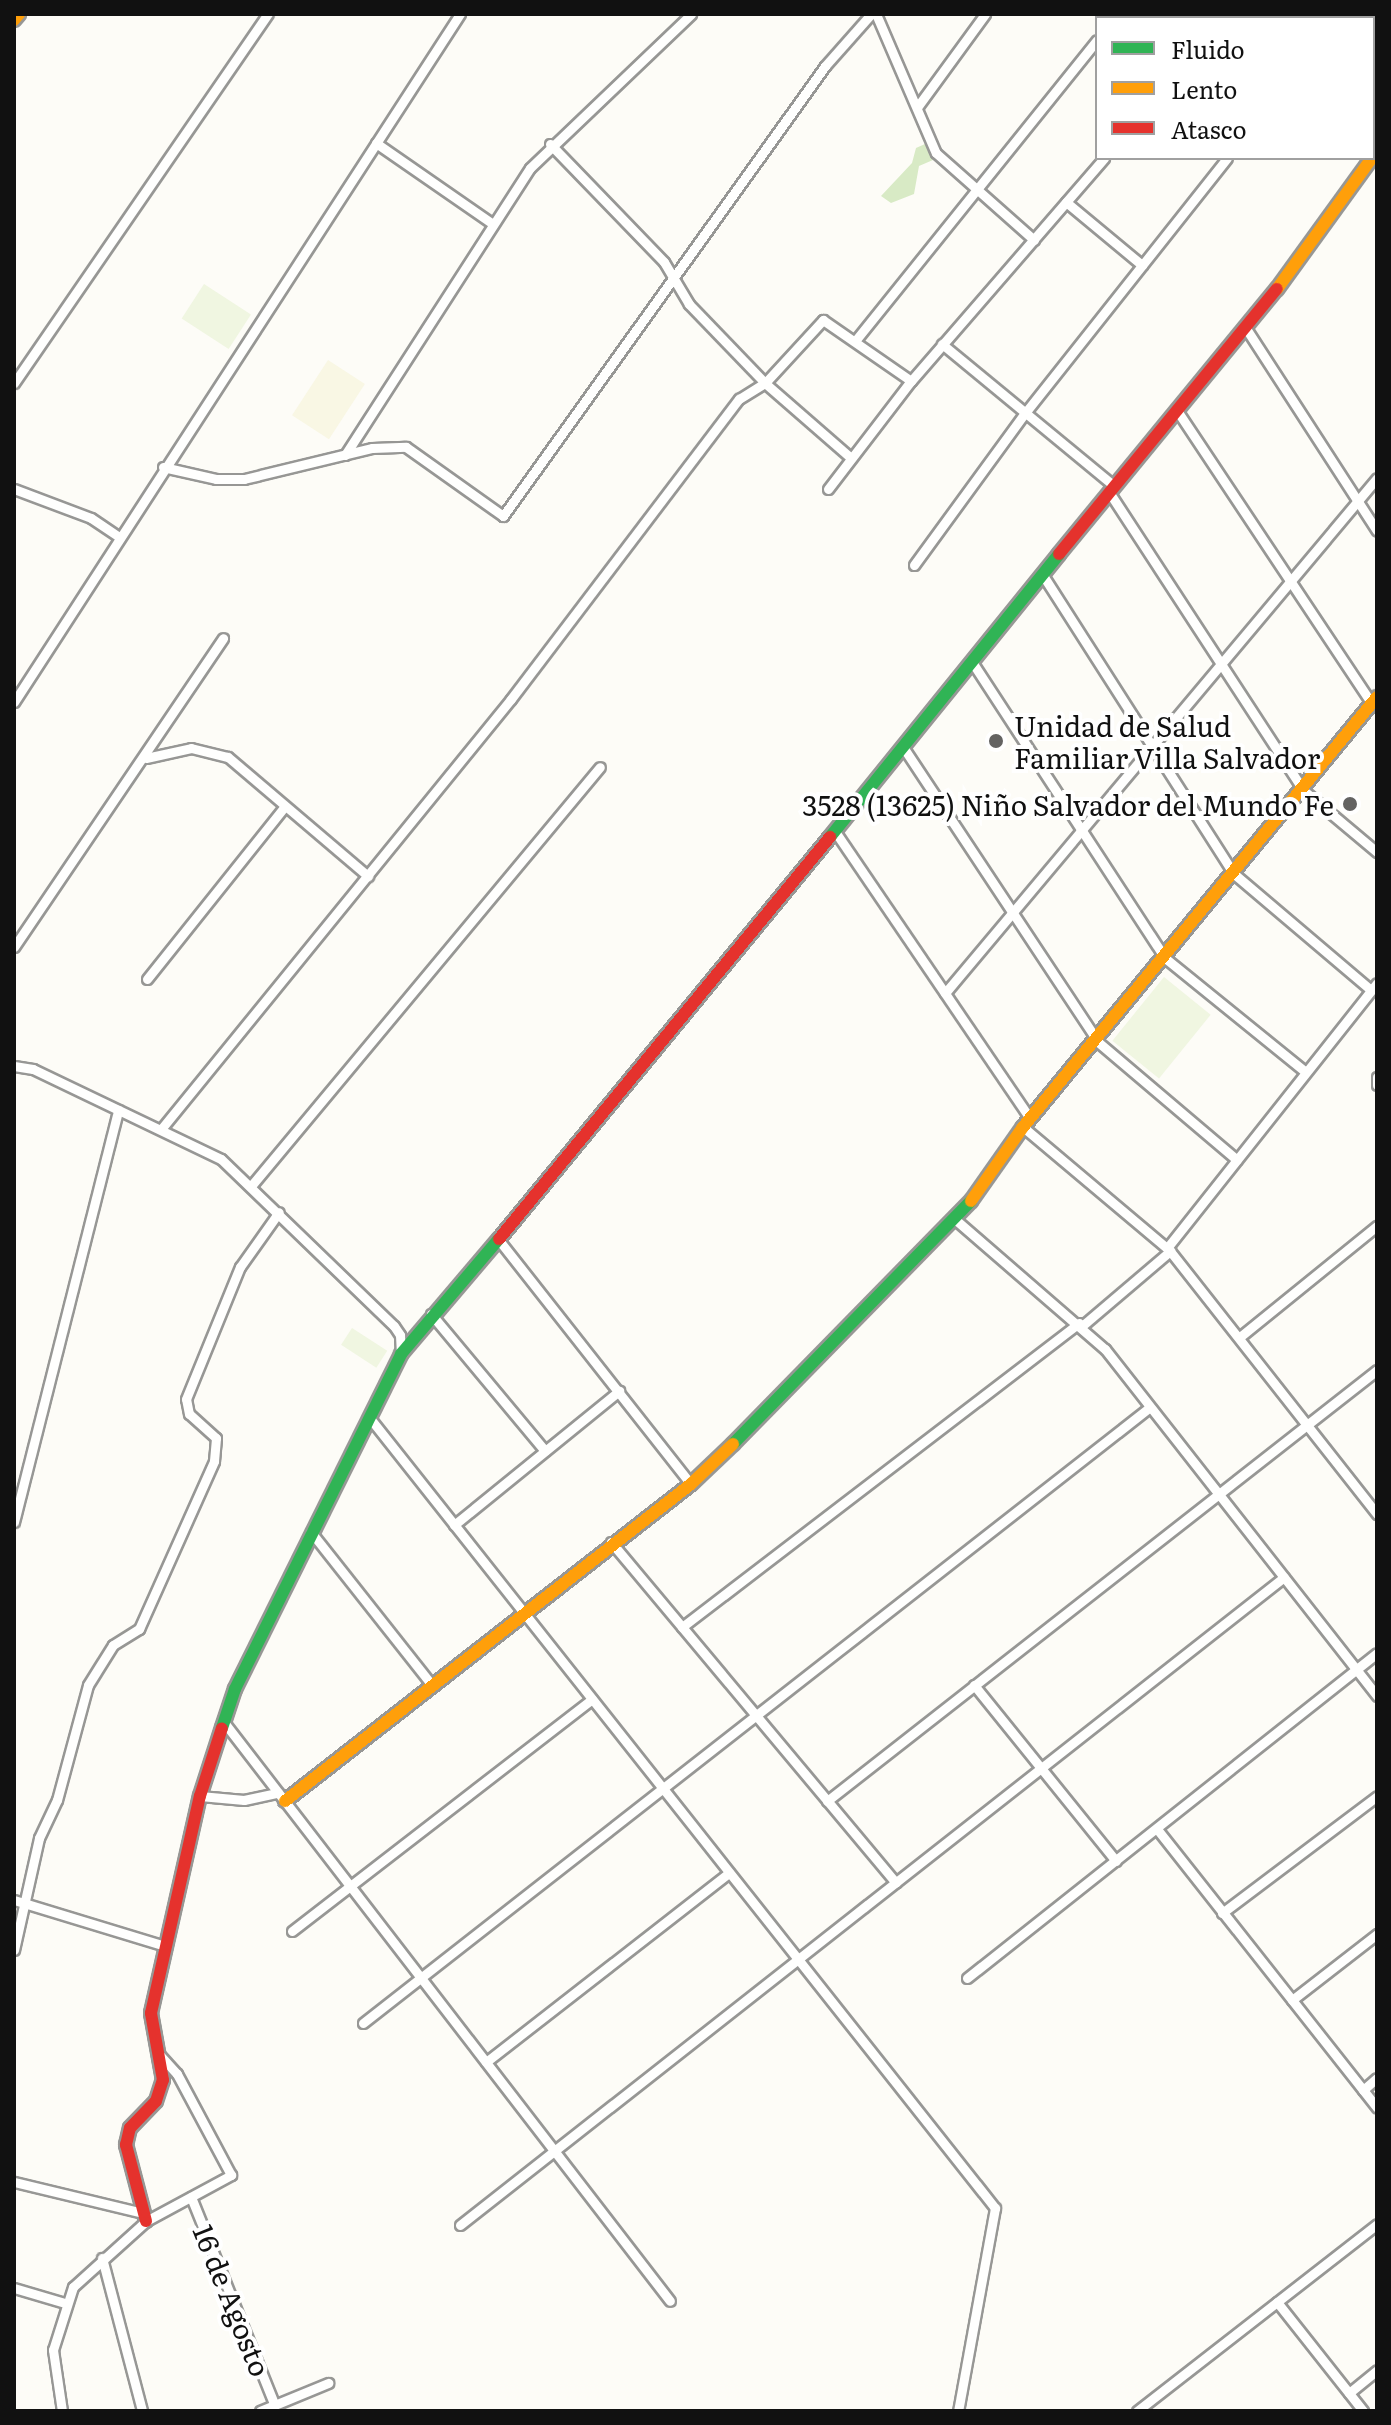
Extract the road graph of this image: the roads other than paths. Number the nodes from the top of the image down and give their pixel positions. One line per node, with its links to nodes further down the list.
1 (268, 14): 23 (street)
2 (460, 14): 8 (street)
3 (691, 14): 9 (street)
4 (873, 14): 7 (street); 18 (street)
5 (985, 14): 7 (street)
6 (1095, 43): 13 (street)
7 (918, 106): 13 (street)
8 (376, 143): 15 (street); 29 (street)
9 (550, 144): 15 (street); 18 (street)
10 (1102, 160): 14 (street)
11 (1225, 160): 17 (street)
12 (1368, 160): 19 (street)
13 (977, 191): 16 (street); 20 (street)
14 (1066, 202): 16 (street); 17 (street)
15 (493, 224): 27 (street)
16 (1034, 240): 21 (street)
17 (1142, 265): 26 (street)
18 (672, 280): 24 (street); 27 (street)
19 (1247, 330): 25 (street); 34 (street)
20 (855, 341): 22 (street); 24 (street)
21 (942, 344): 22 (street); 26 (street)
22 (911, 381): 28 (street)
23 (14, 383)
24 (765, 383): 28 (street); 55 (street)
25 (1178, 412): 33 (street); 39 (street)
26 (1025, 413): 33 (street); 37 (street)
27 (345, 455): 29 (street)
28 (851, 458): 32 (street)
29 (163, 467): 36 (street)
30 (1377, 478): 34 (street)
31 (14, 489): 36 (street)
32 (828, 489)
33 (1112, 489): 38 (street); 41 (street)
34 (1358, 501): 35 (street); 39 (street)
35 (1377, 531)
36 (118, 536): 44 (street)
37 (914, 565)
38 (1044, 577): 42 (street); 45 (street)
39 (1290, 581): 41 (street); 43 (street)
40 (223, 638): 47 (street)
41 (1220, 663): 45 (street); 49 (street)
42 (974, 665): 46 (street); 51 (street)
43 (1374, 700): 49 (street)
44 (14, 702)
45 (1152, 746): 51 (street); 54 (street)
46 (905, 750): 52 (street); 56 (street)
47 (140, 763): 50 (street); 57 (street)
48 (600, 767): 71 (street)
49 (1303, 790): 53 (street); 54 (street)
50 (285, 806): 55 (street); 59 (street)
51 (1081, 829): 56 (street); 58 (street)
52 (834, 830): 61 (street); 75 (street)
53 (1377, 852)
54 (1233, 873): 58 (street); 60 (street)
55 (368, 876): 69 (street)
56 (1012, 913): 61 (street); 62 (street)
57 (14, 947)
58 (1165, 958): 62 (street); 64 (street)
59 (147, 979)
60 (1374, 986): 64 (street)
61 (945, 993): 68 (street)
62 (1098, 1042): 68 (street); 70 (street)
63 (14, 1066): 67 (street)
64 (1306, 1072): 70 (street)
65 (1377, 1077): 66 (street)
66 (1377, 1085)
67 (118, 1110): 69 (street); 90 (street)
68 (1026, 1122): 73 (street); 76 (street)
69 (162, 1128): 71 (street)
70 (1237, 1160): 76 (street)
71 (251, 1186): 72 (street)
72 (279, 1212): 80 (street); 117 (street)
73 (957, 1221): 78 (street); 87 (street)
74 (1377, 1226): 79 (street)
75 (498, 1239): 77 (street); 82 (street)
76 (1169, 1249): 78 (street); 79 (street)
77 (431, 1314): 80 (street); 86 (street)
78 (1080, 1324): 83 (street); 96 (street)
79 (1241, 1336): 85 (street)
80 (401, 1354): 84 (street)
81 (1377, 1370): 85 (street)
82 (619, 1391): 86 (street); 87 (street)
83 (1150, 1407): 88 (street); 103 (street)
84 (369, 1417): 91 (street); 92 (street)
85 (1308, 1425): 88 (street); 89 (street)
86 (545, 1451): 91 (street)
87 (691, 1484): 93 (street)
88 (1218, 1493): 94 (street); 100 (street)
89 (1376, 1512)
90 (14, 1522)
91 (454, 1525): 95 (street)
92 (311, 1532): 99 (street); 104 (street)
93 (611, 1542): 95 (street); 96 (street)
94 (1284, 1577): 98 (street); 105 (street)
95 (523, 1611): 99 (street); 102 (street)
96 (682, 1627): 103 (street)
97 (1377, 1653): 98 (street)
98 (1355, 1669): 101 (street); 111 (street)
99 (432, 1685): 109 (street)
100 (974, 1685): 105 (street); 110 (street)
101 (1377, 1696)
102 (592, 1699): 106 (street); 115 (street)
103 (756, 1716): 106 (street); 110 (street)
104 (223, 1721): 107 (street); 109 (street)
105 (1041, 1768): 112 (street); 114 (street)
106 (663, 1789): 113 (street); 124 (street)
107 (200, 1796): 109 (street); 121 (street)
108 (1377, 1796): 118 (street)
109 (282, 1797): 115 (street)
110 (827, 1801): 114 (street)
111 (1157, 1829): 112 (street); 118 (street)
112 (1116, 1861): 125 (street)
113 (729, 1873): 123 (street); 129 (street)
114 (896, 1883): 123 (street)
115 (350, 1886): 119 (street); 124 (street)
116 (14, 1900): 117 (street)
117 (25, 1903): 121 (street); 122 (street)
118 (1222, 1913): 126 (street)
119 (292, 1931)
120 (1377, 1934): 126 (street)
121 (165, 1946): 128 (street)
122 (14, 1950)
123 (798, 1960): 133 (street); 151 (street)
124 (421, 1978): 127 (street); 129 (street)
125 (967, 1978)
126 (1292, 2000): 131 (street)
127 (363, 2023)
128 (160, 2055): 135 (street); 136 (street)
129 (486, 2062): 133 (street)
130 (1377, 2078): 131 (street)
131 (1363, 2090): 132 (street)
132 (1377, 2108)
133 (555, 2151): 138 (street); 141 (street)
134 (14, 2182): 136 (street)
135 (191, 2197): 136 (street); 147 (street, 16 de Agosto)
136 (145, 2217): 139 (street)
137 (1377, 2224): 142 (street)
138 (460, 2225)
139 (102, 2258): 143 (street); 149 (street)
140 (14, 2288): 143 (street)
141 (670, 2301)
142 (1277, 2302): 146 (street); 152 (street)
143 (65, 2303): 148 (street)
144 (1377, 2370): 146 (street)
145 (328, 2383): 147 (street)
146 (1349, 2393): 153 (street)
147 (274, 2403): 150 (street)
148 (62, 2411)
149 (142, 2411)
150 (260, 2411)
151 (958, 2411)
152 (1137, 2411)
153 (1363, 2411)

